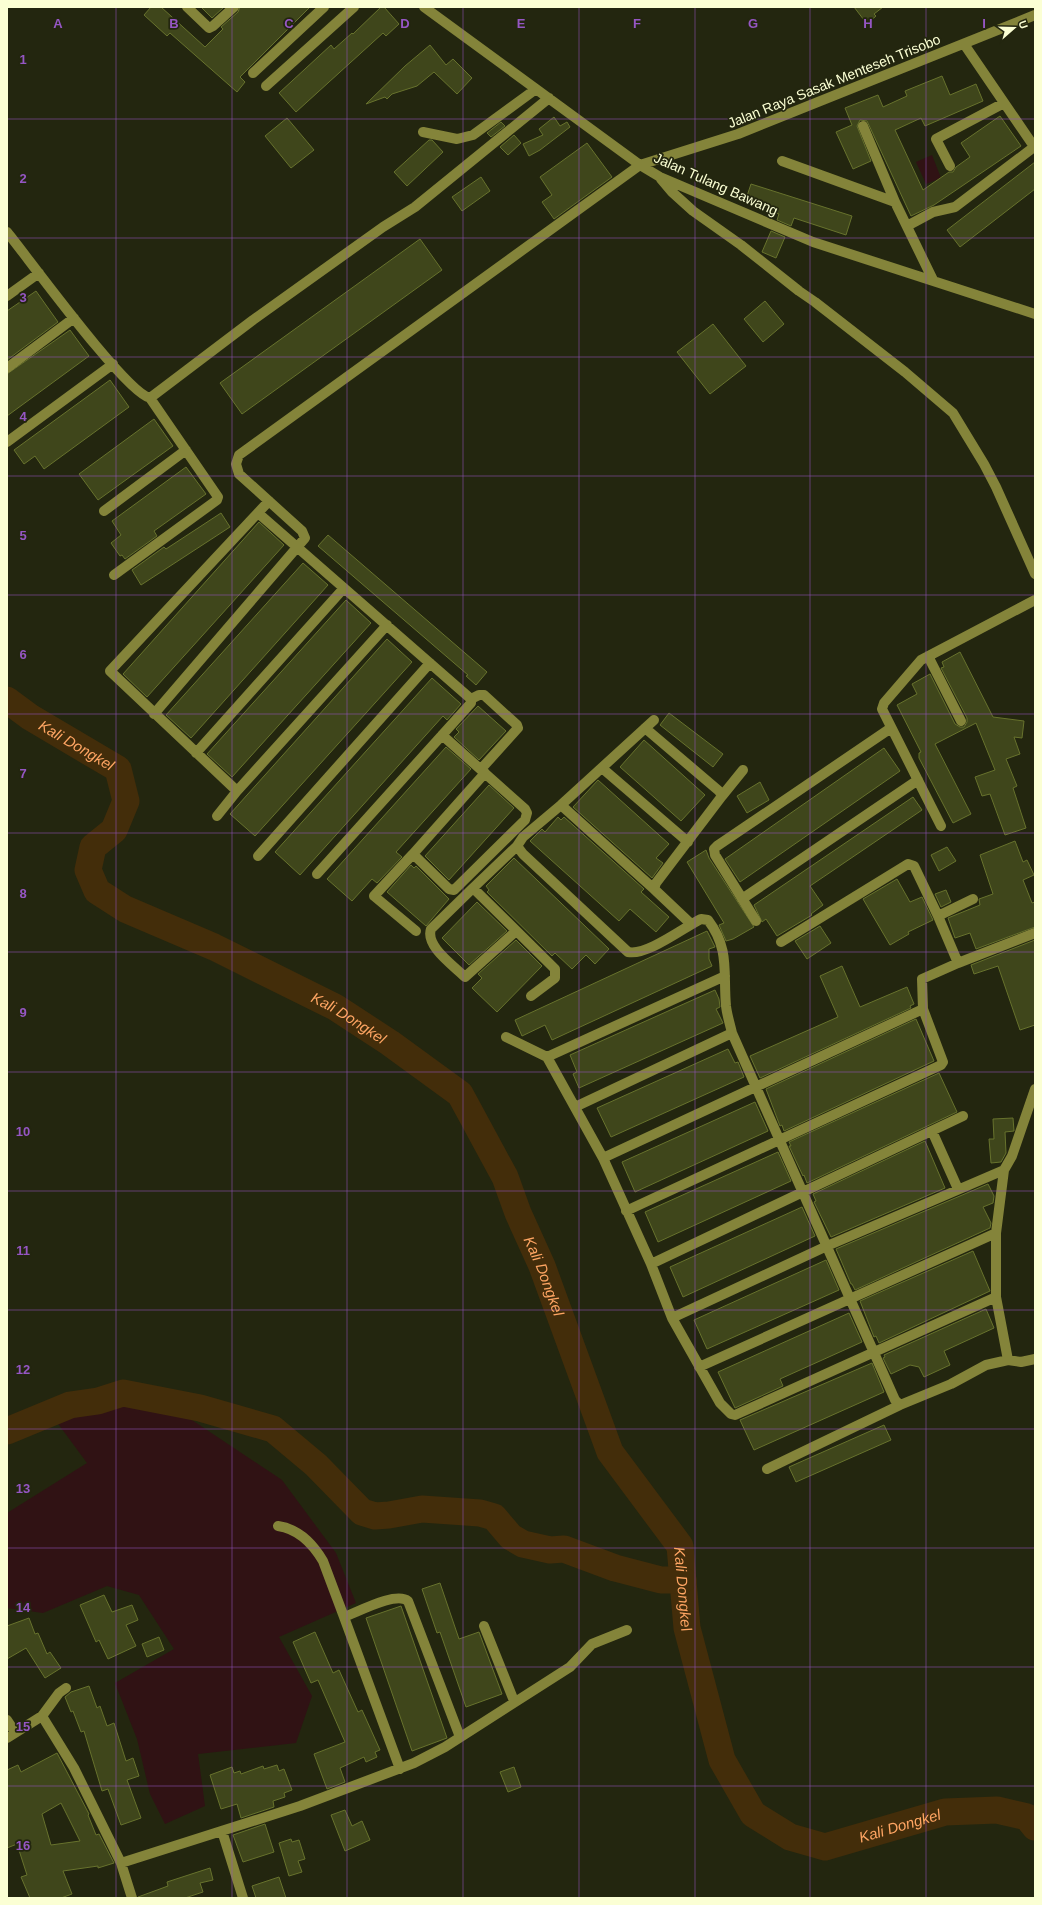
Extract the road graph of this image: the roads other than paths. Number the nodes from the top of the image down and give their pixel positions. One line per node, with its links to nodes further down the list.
1 (188, 7): 2 (street)
2 (234, 7)
3 (324, 7): 8 (street)
4 (354, 7): 9 (street)
5 (424, 7): 10 (street, Jalan Tulang Bawang)
6 (1035, 15): 7 (street, Jalan Raya Sasak Menteseh Trisobo)
7 (964, 44): 12 (street); 17 (street, Jalan Raya Sasak Menteseh Trisobo)
8 (253, 74)
9 (266, 86)
10 (536, 89): 11 (street, Jalan Tulang Bawang); 14 (street)
11 (549, 98): 17 (street, Jalan Tulang Bawang); 30 (street)
12 (1004, 103): 15 (street); 18 (street)
13 (863, 126): 20 (street)
14 (423, 132)
15 (1034, 148): 21 (street)
16 (782, 161): 20 (street)
17 (640, 165): 19 (street, Jalan Tulang Bawang); 33 (street, Jalan Raya Sasak Menteseh Trisobo)
18 (950, 166)
19 (660, 177): 24 (street, Jalan Tulang Bawang); 37 (street)
20 (895, 202): 21 (street)
21 (907, 226): 24 (street)
22 (7, 232): 23 (street)
23 (39, 273): 25 (street); 27 (street)
24 (933, 280): 26 (street, Jalan Tulang Bawang)
25 (7, 296)
26 (1035, 314)
27 (74, 318): 28 (street); 29 (street)
28 (113, 364): 30 (street); 31 (street)
29 (7, 368)
30 (150, 398): 32 (street)
31 (7, 442)
32 (186, 450): 34 (street); 38 (street)
33 (269, 501): 35 (street); 36 (street)
34 (104, 511)
35 (258, 513): 36 (street); 45 (street)
36 (298, 546): 39 (street); 45 (street)
37 (1035, 574)
38 (114, 575)
39 (344, 588): 41 (street); 51 (street)
40 (1035, 600): 42 (street)
41 (387, 625): 43 (street); 56 (street)
42 (928, 656): 47 (street); 49 (street)
43 (430, 663): 44 (street); 64 (street)
44 (471, 699): 50 (street); 54 (street)
45 (154, 714): 51 (street)
46 (654, 720): 48 (street)
47 (961, 721)
48 (645, 728): 52 (street); 57 (street)
49 (891, 728): 55 (street); 68 (street)
50 (442, 735): 54 (street); 65 (street)
51 (196, 753): 56 (street)
52 (602, 768): 58 (street); 61 (street)
53 (742, 770): 57 (street)
54 (483, 771): 63 (street); 63 (street)
55 (918, 780): 60 (street); 68 (street)
56 (237, 791): 59 (street)
57 (722, 796): 61 (street)
58 (560, 805): 62 (street); 67 (street)
59 (217, 816)
60 (941, 826)
61 (688, 842): 67 (street)
62 (517, 846): 66 (street); 72 (street)
63 (413, 854): 73 (street)
64 (258, 856)
65 (317, 874)
66 (472, 888): 74 (street); 74 (street)
67 (654, 889): 72 (street)
68 (742, 899): 71 (street)
69 (973, 899): 70 (street)
70 (938, 916): 76 (street); 77 (street)
71 (756, 920)
72 (691, 924): 78 (street)
73 (416, 931)
74 (516, 931): 79 (street)
75 (1035, 933): 77 (street)
76 (781, 942)
77 (958, 963): 80 (street)
78 (725, 976): 81 (street); 83 (street)
79 (531, 996)
80 (922, 1009): 84 (street); 89 (street)
81 (732, 1033): 84 (street); 86 (street)
82 (506, 1037): 83 (street)
83 (547, 1057): 86 (street)
84 (755, 1086): 89 (street); 90 (street)
85 (1035, 1089): 91 (street)
86 (575, 1107): 90 (street)
87 (963, 1116): 88 (street)
88 (932, 1131): 92 (street); 93 (street)
89 (779, 1140): 93 (street); 94 (street)
90 (603, 1158): 94 (street)
91 (1004, 1170): 92 (street); 95 (street)
92 (958, 1189): 96 (street)
93 (803, 1192): 96 (street); 97 (street)
94 (626, 1211): 97 (street)
95 (996, 1233): 98 (street); 99 (street)
96 (827, 1246): 99 (street); 100 (street)
97 (651, 1264): 100 (street)
98 (996, 1297): 101 (street); 103 (street)
99 (851, 1299): 101 (street); 104 (street)
100 (672, 1318): 104 (street)
101 (874, 1351): 104 (street); 105 (street)
102 (1035, 1359): 103 (street)
103 (1008, 1360): 105 (street)
104 (699, 1367)
105 (900, 1405): 106 (street)
106 (767, 1469)
107 (278, 1526): 108 (street)
108 (344, 1617): 116 (street); 117 (street)
109 (484, 1626): 112 (street)
110 (627, 1630): 112 (street)
111 (66, 1688): 113 (street)
112 (514, 1701): 116 (street)
113 (42, 1716): 115 (street); 119 (street)
114 (7, 1720): 115 (street)
115 (11, 1735)
116 (460, 1737): 117 (street)
117 (400, 1769): 118 (street)
118 (222, 1831): 119 (street); 121 (street)
119 (121, 1863): 120 (street)
120 (132, 1898)
121 (243, 1898)

